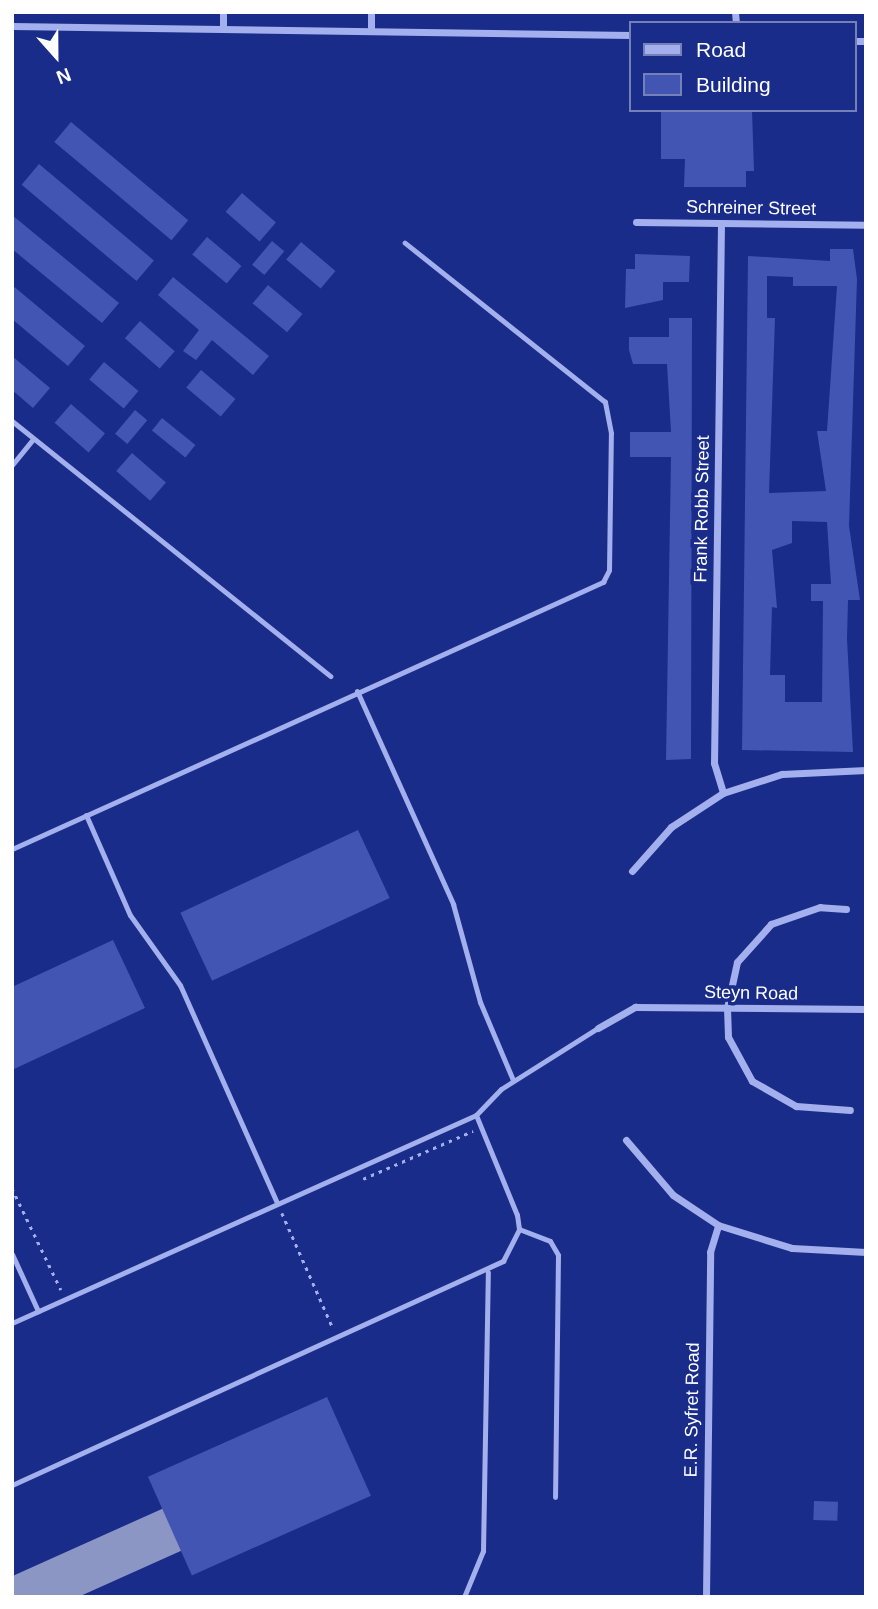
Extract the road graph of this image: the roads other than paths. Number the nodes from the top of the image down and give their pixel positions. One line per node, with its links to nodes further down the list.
1 (223, 12): 4 (street)
2 (371, 12): 5 (street)
3 (12, 26): 4 (street)
4 (223, 28): 5 (street)
5 (371, 30): 6 (street)
6 (630, 35)
7 (636, 222): 8 (street, Schreiner Street)
8 (721, 223): 9 (street, Schreiner Street); 17 (street, Frank Robb Street)
9 (866, 225)
10 (405, 243): 15 (lane)
11 (12, 421): 12 (lane)
12 (33, 439): 13 (lane); 14 (lane)
13 (12, 465)
14 (330, 676)
15 (358, 691): 18 (lane); 25 (lane)
16 (866, 771): 17 (street)
17 (723, 793): 20 (street)
18 (86, 815): 19 (lane); 29 (lane)
19 (12, 849)
20 (632, 871)
21 (846, 909): 22 (street)
22 (727, 1008): 23 (street, Steyn Road); 24 (street, Steyn Road); 26 (street)
23 (866, 1009)
24 (598, 1028): 25 (lane)
25 (513, 1080): 27 (lane)
26 (850, 1110)
27 (476, 1115): 29 (lane); 31 (lane)
28 (626, 1140): 30 (street)
29 (277, 1203): 35 (lane)
30 (718, 1225): 32 (street); 40 (street, E.R. Syfret Road)
31 (519, 1229): 34 (lane); 38 (lane)
32 (866, 1252)
33 (12, 1254): 35 (lane)
34 (488, 1272): 37 (lane); 39 (lane)
35 (38, 1311): 36 (lane)
36 (12, 1323)
37 (12, 1485)
38 (555, 1497)
39 (464, 1597)
40 (706, 1597)

